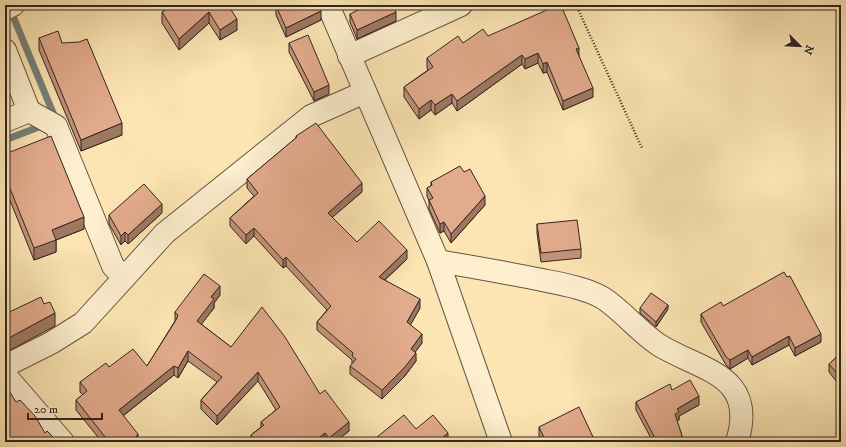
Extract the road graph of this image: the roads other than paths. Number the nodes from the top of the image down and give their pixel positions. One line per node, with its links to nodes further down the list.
1 (13, 5): 4 (street)
2 (328, 5): 6 (street)
3 (461, 5): 6 (street)
4 (5, 9)
5 (5, 50): 8 (street)
6 (349, 56): 7 (street)
7 (365, 92): 10 (street); 11 (street)
8 (42, 118): 9 (street); 11 (street)
9 (5, 121)
10 (438, 261): 15 (street); 16 (street)
11 (124, 278): 12 (street)
12 (5, 366)
13 (5, 375): 14 (street)
14 (63, 442)
15 (501, 442)
16 (737, 442)

